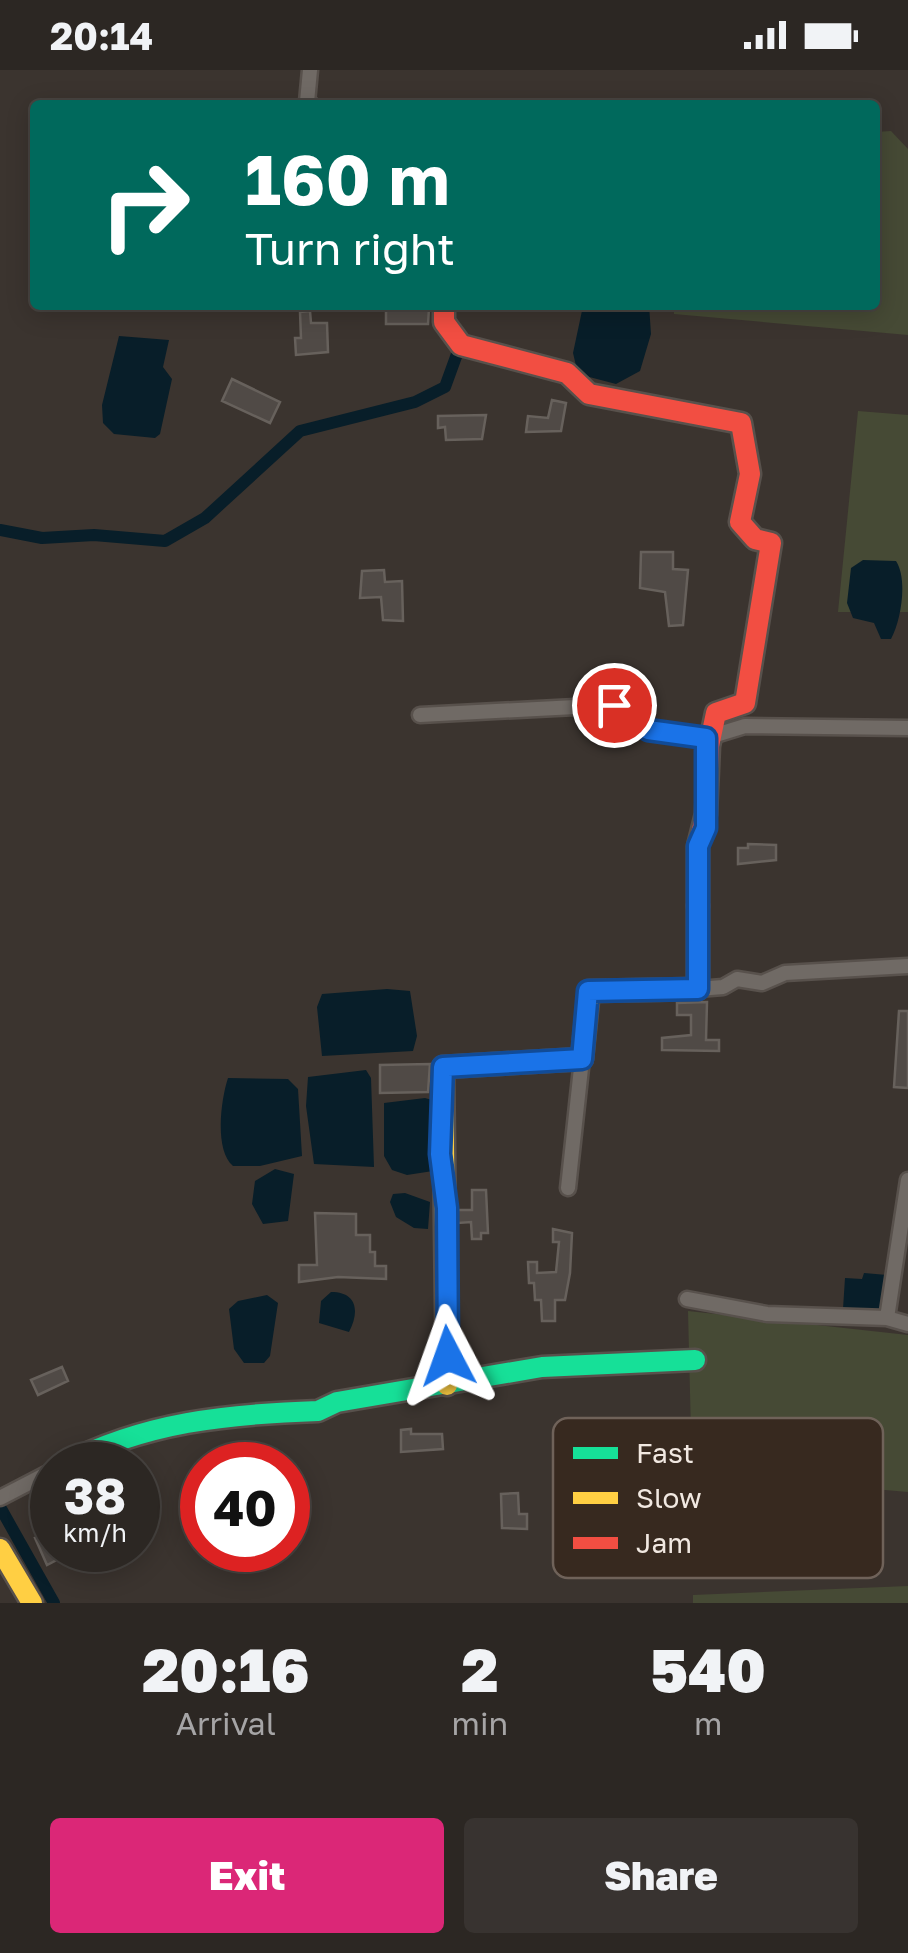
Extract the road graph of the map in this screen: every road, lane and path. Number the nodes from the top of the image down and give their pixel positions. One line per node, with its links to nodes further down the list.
1 (310, 70): 2 (street)
2 (307, 100)
3 (444, 310): 6 (street)
4 (420, 715): 6 (street)
5 (908, 728): 6 (street)
6 (706, 738): 8 (street)
7 (908, 966): 8 (street)
8 (698, 989): 9 (street)
9 (582, 1059): 11 (street); 16 (street)
10 (908, 1180): 13 (street)
11 (568, 1188)
12 (686, 1299): 13 (street)
13 (887, 1318): 14 (street)
14 (908, 1324)
15 (696, 1360): 16 (street)
16 (446, 1385): 17 (street)
17 (112, 1442)
18 (0, 1477): 20 (street)
19 (30, 1482): 20 (street)
20 (5, 1495)
21 (0, 1549): 22 (street)
22 (32, 1603)

